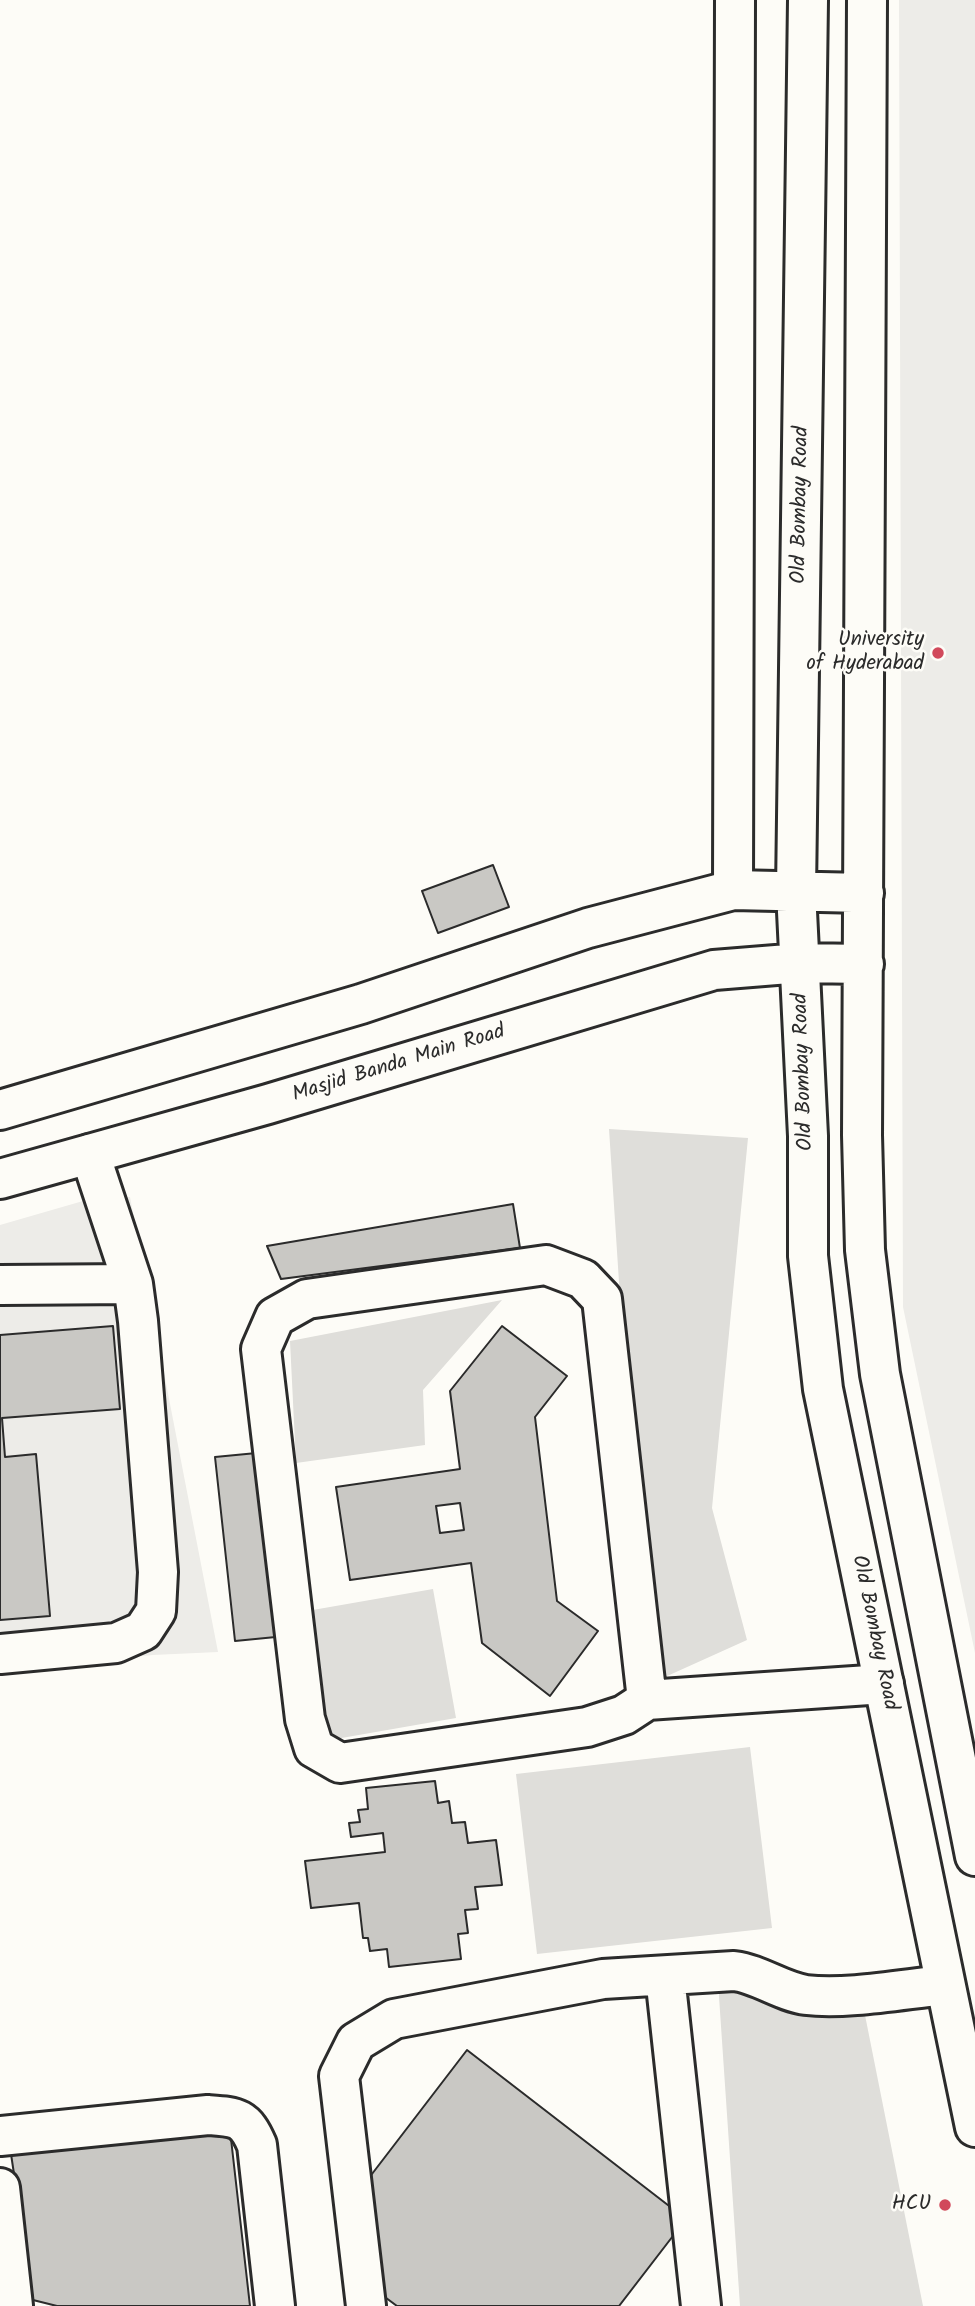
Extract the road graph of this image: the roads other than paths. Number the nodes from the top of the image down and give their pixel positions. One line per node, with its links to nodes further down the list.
1 (735, 0): 4 (main road)
2 (808, 0): 5 (main road, Old Bombay Road)
3 (867, 0): 6 (main road)
4 (733, 890): 5 (main road); 9 (main road)
5 (796, 891): 6 (main road); 7 (main road, Old Bombay Road)
6 (864, 893): 8 (main road)
7 (801, 962): 8 (main road, Masjid Banda Main Road); 10 (main road, Masjid Banda Main Road); 15 (main road, Old Bombay Road)
8 (864, 964): 17 (main road)
9 (0, 1110)
10 (90, 1154): 11 (main road, Masjid Banda Main Road); 12 (main road)
11 (0, 1178)
12 (133, 1283): 13 (main road); 14 (main road)
13 (0, 1284)
14 (0, 1654)
15 (884, 1684): 16 (main road); 19 (main road, Old Bombay Road)
16 (647, 1700): 16 (main road)
17 (975, 1857)
18 (666, 1976): 19 (main road); 25 (main road); 26 (main road)
19 (945, 1985): 20 (main road, Old Bombay Road)
20 (975, 2127)
21 (0, 2136): 24 (main road)
22 (0, 2188): 23 (main road)
23 (13, 2306)
24 (275, 2306)
25 (366, 2306)
26 (701, 2306)

